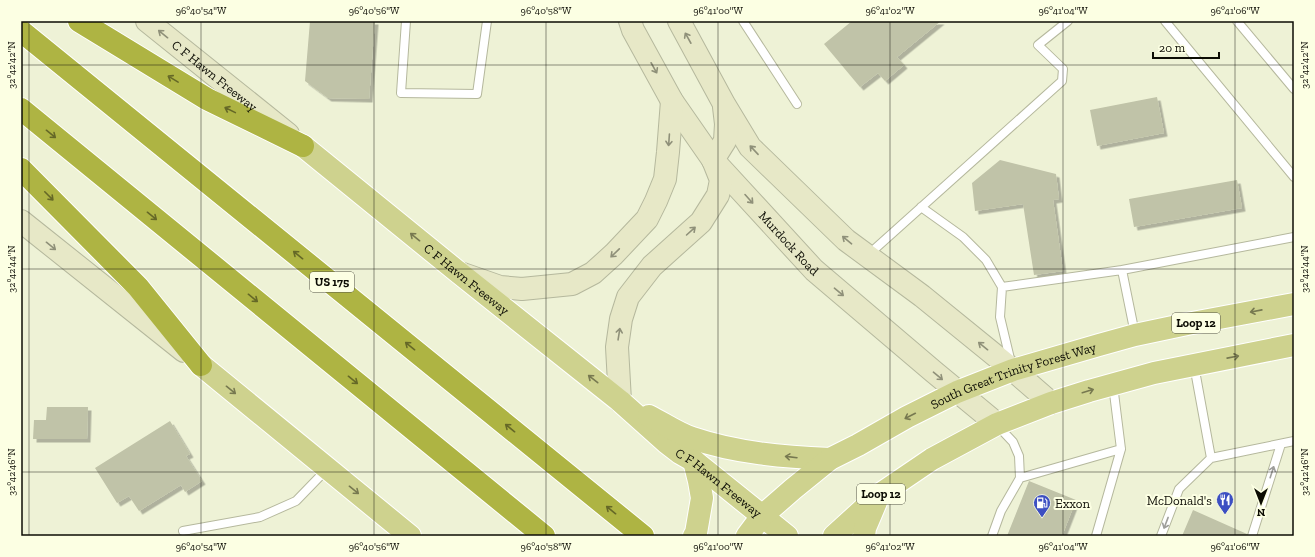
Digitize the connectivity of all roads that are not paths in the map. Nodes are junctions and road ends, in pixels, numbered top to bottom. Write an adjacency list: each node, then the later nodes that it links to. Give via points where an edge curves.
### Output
1 (78, 21): 17 (highway, one-way to 1, via 206,99)
2 (147, 21): 17 (main road, C F Hawn Freeway, one-way to 2)
3 (406, 21): 4 (lane, via 401,93 477,94)
4 (487, 21)
5 (630, 21): 13 (main road, Murdock Road, one-way to 13)
6 (679, 21): 14 (main road, one-way to 6)
7 (743, 21): 15 (lane)
8 (1068, 21): 21 (lane, via 1038,45 1063,69 1062,81)
9 (1165, 21): 20 (lane)
10 (1237, 21): 12 (lane)
11 (21, 31): 50 (highway, US 175, one-way to 11)
12 (1294, 89)
13 (672, 101): 18 (main road, Murdock Road); 26 (main road, one-way to 26, via 665,179 656,201 647,219 592,273 572,284 522,289 500,286)
14 (724, 104): 18 (main road, via 725,141); 24 (main road, one-way to 14, via 846,240 750,147)
15 (797, 104)
16 (21, 109): 52 (highway, one-way to 52)
17 (303, 146): 26 (main road, C F Hawn Freeway, one-way to 17)
18 (713, 160): 35 (main road, Murdock Road, one-way to 35, via 814,270); 36 (main road, one-way to 18, via 617,347 621,319 628,297 652,266 701,222 718,195 721,180)
19 (21, 169): 32 (highway, one-way to 32, via 138,286)
20 (1294, 177)
21 (921, 207): 24 (lane); 27 (lane, via 963,237 986,260)
22 (21, 221): 32 (main road, one-way to 32)
23 (1294, 238): 25 (lane)
24 (867, 255): 33 (main road, one-way to 24)
25 (1122, 270): 27 (lane); 29 (lane)
26 (458, 272): 36 (main road, C F Hawn Freeway, one-way to 26)
27 (1002, 287): 33 (lane, via 1000,317)
28 (1294, 304): 29 (main road, South Great Trinity Forest Way / Loop 12, one-way to 29)
29 (1135, 335): 33 (main road, South Great Trinity Forest Way / Loop 12)
30 (1294, 345): 31 (main road, Loop 12, one-way to 30)
31 (1194, 364): 34 (main road, Loop 12); 42 (lane)
32 (201, 365): 45 (main road, one-way to 45)
33 (1013, 370): 35 (main road, South Great Trinity Forest Way / Loop 12); 37 (main road)
34 (1113, 384): 37 (main road, Loop 12, one-way to 34); 41 (lane)
35 (957, 392): 38 (main road, Murdock Road); 43 (main road, South Great Trinity Forest Way / Loop 12, one-way to 43)
36 (620, 401): 43 (main road, one-way to 36, via 798,458 711,444 691,438); 44 (main road, C F Hawn Freeway, via 667,443)
37 (1051, 404): 38 (main road, Loop 12)
38 (997, 424): 46 (lane, via 1013,442 1019,456); 47 (main road, Loop 12, via 932,458)
39 (1294, 441): 40 (lane)
40 (1281, 444): 42 (lane); 61 (lane, one-way to 40)
41 (1121, 449): 46 (lane); 59 (lane)
42 (1211, 458): 60 (lane, one-way to 60, via 1179,489)
43 (830, 459): 48 (main road, South Great Trinity Forest Way / Loop 12)
44 (694, 461): 48 (main road, C F Hawn Freeway); 53 (main road, via 702,498)
45 (328, 468): 49 (lane, via 296,501 268,514); 51 (main road, one-way to 51)
46 (1020, 478): 58 (lane)
47 (879, 495): 56 (main road, Loop 12); 57 (main road)
48 (762, 516): 54 (main road, Loop 12); 55 (main road, C F Hawn Freeway)
49 (183, 531)
50 (642, 535)
51 (410, 536)
52 (544, 536)
53 (694, 536)
54 (748, 536)
55 (787, 536)
56 (834, 536)
57 (864, 536)
58 (992, 536)
59 (1096, 536)
60 (1161, 536)
61 (1252, 536)

